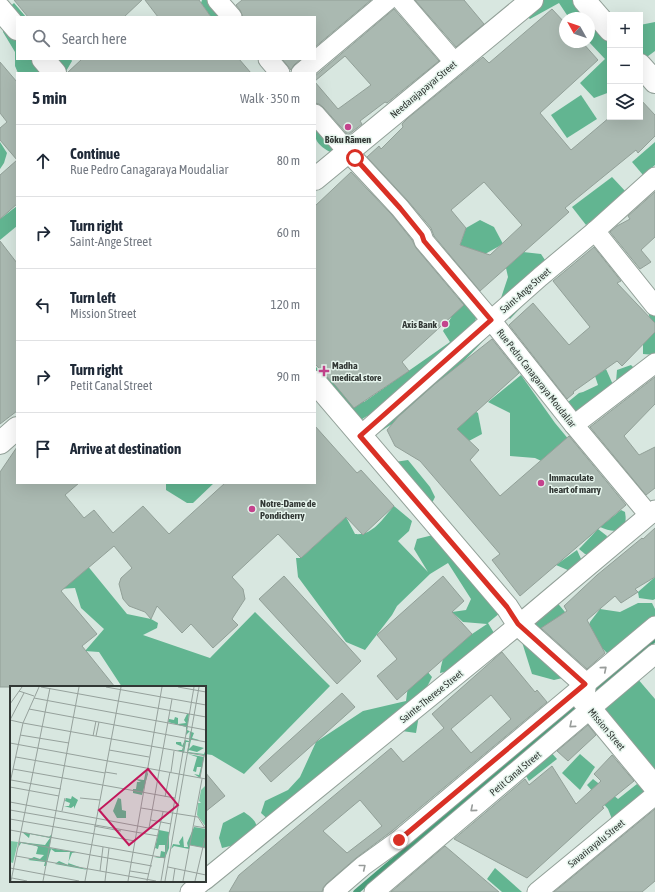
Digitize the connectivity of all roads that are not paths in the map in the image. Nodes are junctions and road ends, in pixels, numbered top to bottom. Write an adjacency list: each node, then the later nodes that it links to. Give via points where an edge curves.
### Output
1 (217, 0): 7 (street)
2 (388, 0): 16 (street)
3 (401, 0): 12 (street)
4 (532, 0): 12 (street, Needarajapayar Street)
5 (584, 0): 8 (street)
6 (0, 9): 9 (street)
7 (231, 16)
8 (607, 27)
9 (16, 28)
10 (44, 60): 14 (street)
11 (269, 60): 15 (street)
12 (455, 63): 19 (street, Needarajapayar Street)
13 (643, 68): 17 (street)
14 (54, 72)
15 (279, 72)
16 (302, 72)
17 (655, 82)
18 (316, 115): 19 (street, Rue Pedro Canagaraya Moudaliar)
19 (348, 152): 21 (street, Needarajapayar Street); 24 (street, Rue Pedro Canagaraya Moudaliar, via 400,208 424,241)
20 (655, 177): 22 (street, Saint-Ange Street)
21 (316, 178)
22 (595, 231): 23 (street); 24 (street, Saint-Ange Street)
23 (655, 306)
24 (491, 320): 27 (street, Rue Pedro Canagaraya Moudaliar); 29 (street, Saint-Ange Street)
25 (655, 363): 27 (street)
26 (316, 383): 29 (street)
27 (574, 425): 31 (street, Rue Pedro Canagaraya Moudaliar)
28 (16, 429): 30 (street)
29 (360, 436): 32 (street, via 507,607)
30 (0, 443)
31 (652, 513): 32 (street, Sainte-Therese Street)
32 (518, 624): 35 (street); 39 (street, Sainte-Therese Street)
33 (655, 626): 35 (street, one-way to 33)
34 (655, 654): 36 (street, Petit Canal Street)
35 (585, 684): 36 (street, Mission Street, via 583,700); 42 (street, one-way to 35)
36 (590, 710): 37 (street, Mission Street); 43 (street, Petit Canal Street, one-way to 43)
37 (655, 787)
38 (655, 795): 44 (street, Savarirayalu Street)
39 (206, 878)
40 (202, 882): 41 (street, Sainte-Therese Street)
41 (190, 892)
42 (333, 892)
43 (374, 892)
44 (537, 892)

